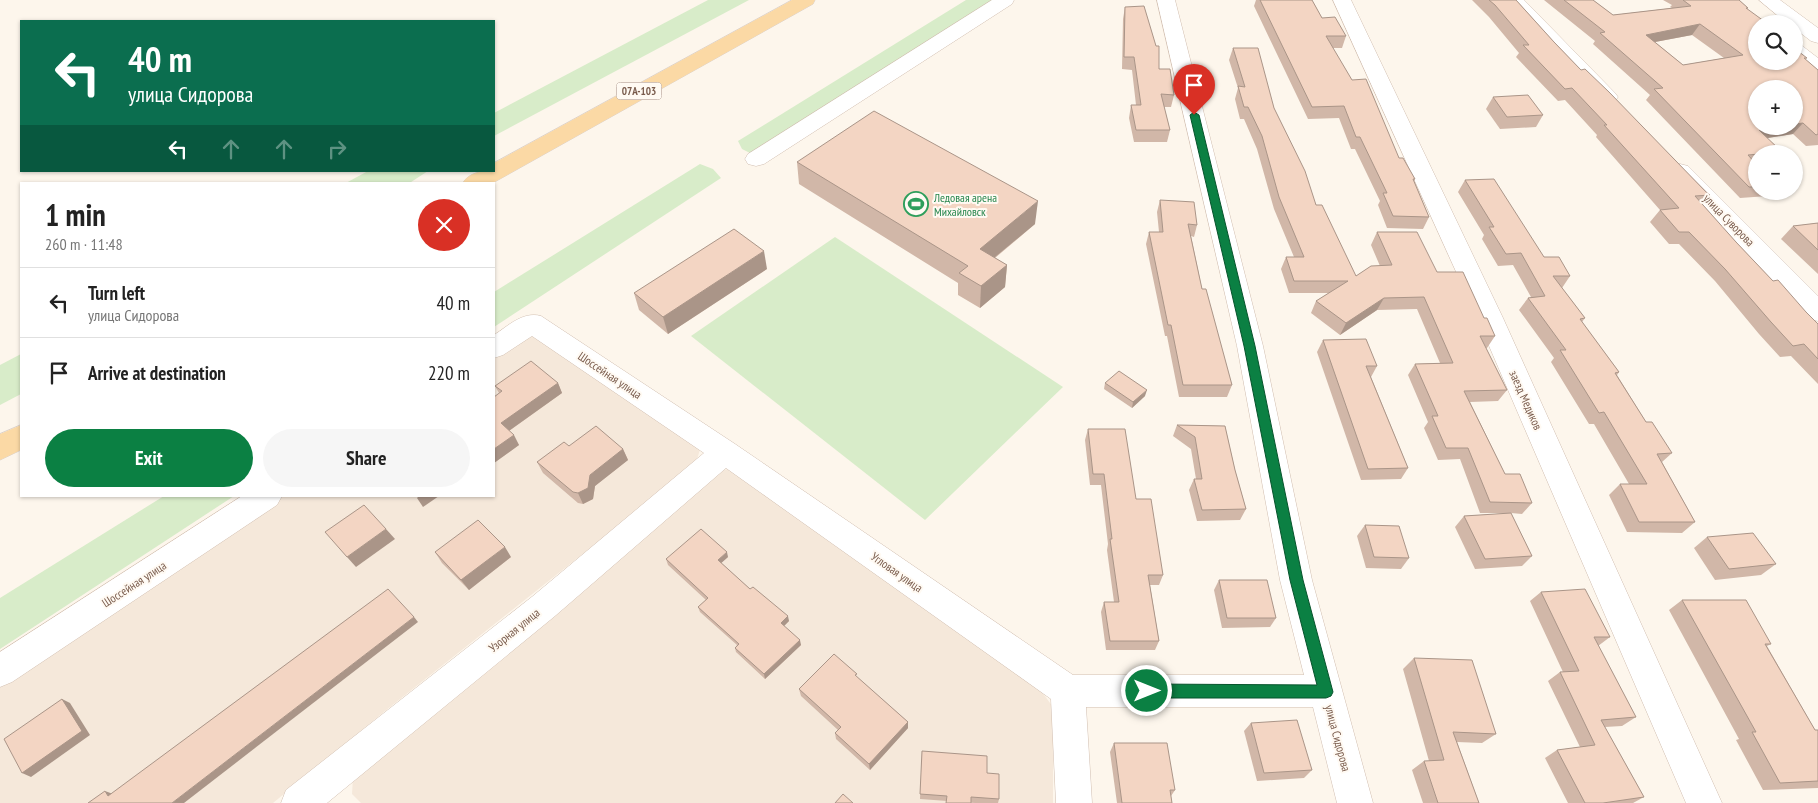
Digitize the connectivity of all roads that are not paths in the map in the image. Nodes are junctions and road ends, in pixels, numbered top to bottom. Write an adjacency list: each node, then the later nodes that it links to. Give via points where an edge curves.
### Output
1 (806, 0): 14 (main road, 07А-103)
2 (1005, 0): 12 (street)
3 (1166, 0): 24 (street, улица Сидорова, via 1250,346 1296,580)
4 (1342, 0): 28 (street, заезд Медиков, via 1490,318)
5 (1513, 0): 10 (street)
6 (1768, 0): 7 (street)
7 (1818, 37)
8 (1803, 56): 9 (street)
9 (1818, 68)
10 (1620, 109)
11 (1668, 158): 16 (street, улица Суворова)
12 (756, 159)
13 (495, 172): 15 (main road, 07А-103)
14 (495, 172)
15 (477, 182)
16 (1818, 312)
17 (495, 347): 20 (street, Шоссейная улица, via 532,323)
18 (20, 437): 19 (main road)
19 (0, 448)
20 (725, 452): 23 (street, Угловая улица); 25 (street, Узорная улица)
21 (266, 497): 22 (street, Шоссейная улица)
22 (0, 671)
23 (1068, 691): 24 (street); 26 (street)
24 (1326, 692): 27 (street, улица Сидорова)
25 (317, 797)
26 (1074, 803)
27 (1355, 803)
28 (1704, 803)

